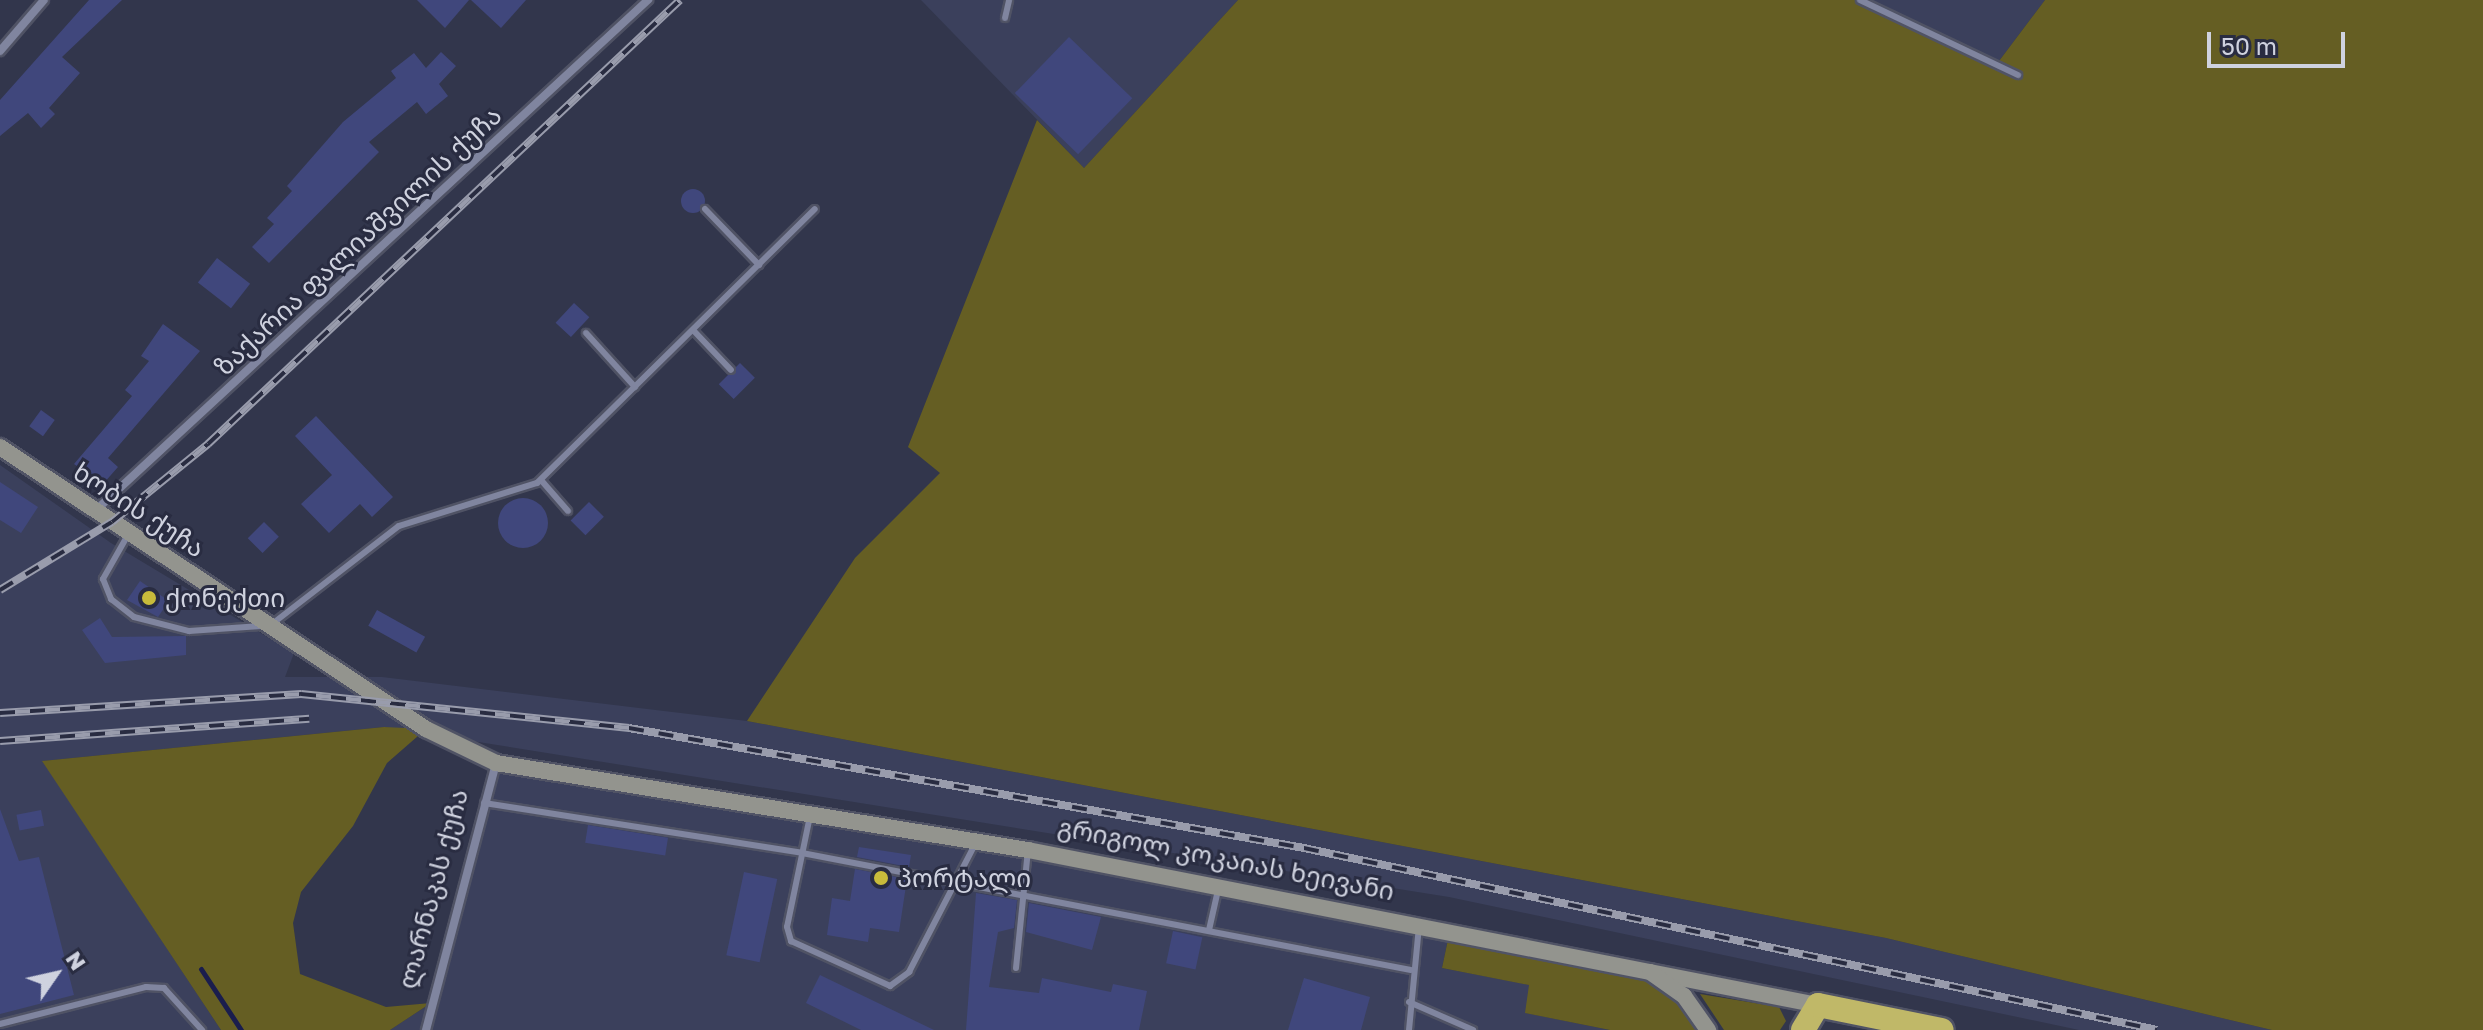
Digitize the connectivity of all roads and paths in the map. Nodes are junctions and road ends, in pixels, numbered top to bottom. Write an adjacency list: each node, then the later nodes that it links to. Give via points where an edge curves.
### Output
1 (44, 0): 6 (street)
2 (648, 0): 17 (street, ზაქარია ფალიაშვილის ქუჩა)
3 (1009, 0): 5 (lane)
4 (1860, 0): 7 (lane)
5 (1005, 18)
6 (0, 51)
7 (2018, 75)
8 (705, 209): 10 (lane)
9 (815, 209): 10 (lane)
10 (759, 265): 11 (lane)
11 (693, 330): 13 (lane); 14 (lane)
12 (586, 333): 14 (lane)
13 (731, 370)
14 (635, 387): 16 (lane)
15 (0, 447): 17 (main road, ხობის ქუჩა)
16 (541, 480): 18 (lane); 20 (lane, via 399,526)
17 (95, 511): 19 (main road, ხობის ქუჩა)
18 (568, 511)
19 (129, 533): 20 (main road, ხობის ქუჩა); 20 (lane, via 103,579 111,599 134,617 189,631)
20 (272, 624): 21 (main road, ხობის ქუჩა, via 426,729)
21 (496, 763): 22 (street, ლარნაკას ქუჩა); 23 (main road, გრიგოლ კოკაიას ხეივანი)
22 (484, 803): 26 (lane); 39 (street, ლარნაკას ქუჩა)
23 (811, 813): 24 (main road, გრიგოლ კოკაიას ხეივანი); 26 (lane)
24 (977, 841): 25 (main road, გრიგოლ კოკაიას ხეივანი); 27 (lane)
25 (1028, 850): 28 (main road, გრიგოლ კოკაიას ხეივანი); 29 (lane)
26 (802, 853): 27 (lane); 27 (lane, via 787,927 791,941 890,986 909,972)
27 (957, 882): 29 (lane)
28 (1219, 886): 30 (main road, გრიგოლ კოკაიას ხეივანი); 31 (lane)
29 (1022, 893): 31 (lane); 33 (lane)
30 (1420, 924): 32 (main road, გრიგოლ კოკაიას ხეივანი); 34 (lane)
31 (1209, 930): 34 (lane)
32 (1642, 966): 36 (main road, გრიგოლ კოკაიას ხეივანი); 42 (main road, via 1684,996)
33 (1016, 968)
34 (1411, 970): 35 (lane)
35 (1409, 1002): 40 (lane); 41 (lane)
36 (1818, 1005): 43 (highway); 44 (highway, გრიგოლ კოკაიას ხეივანი)
37 (0, 1024): 38 (lane, via 146,987 164,988)
38 (202, 1030)
39 (426, 1030)
40 (1409, 1030)
41 (1473, 1030)
42 (1708, 1030)
43 (1803, 1030)
44 (1942, 1030)

